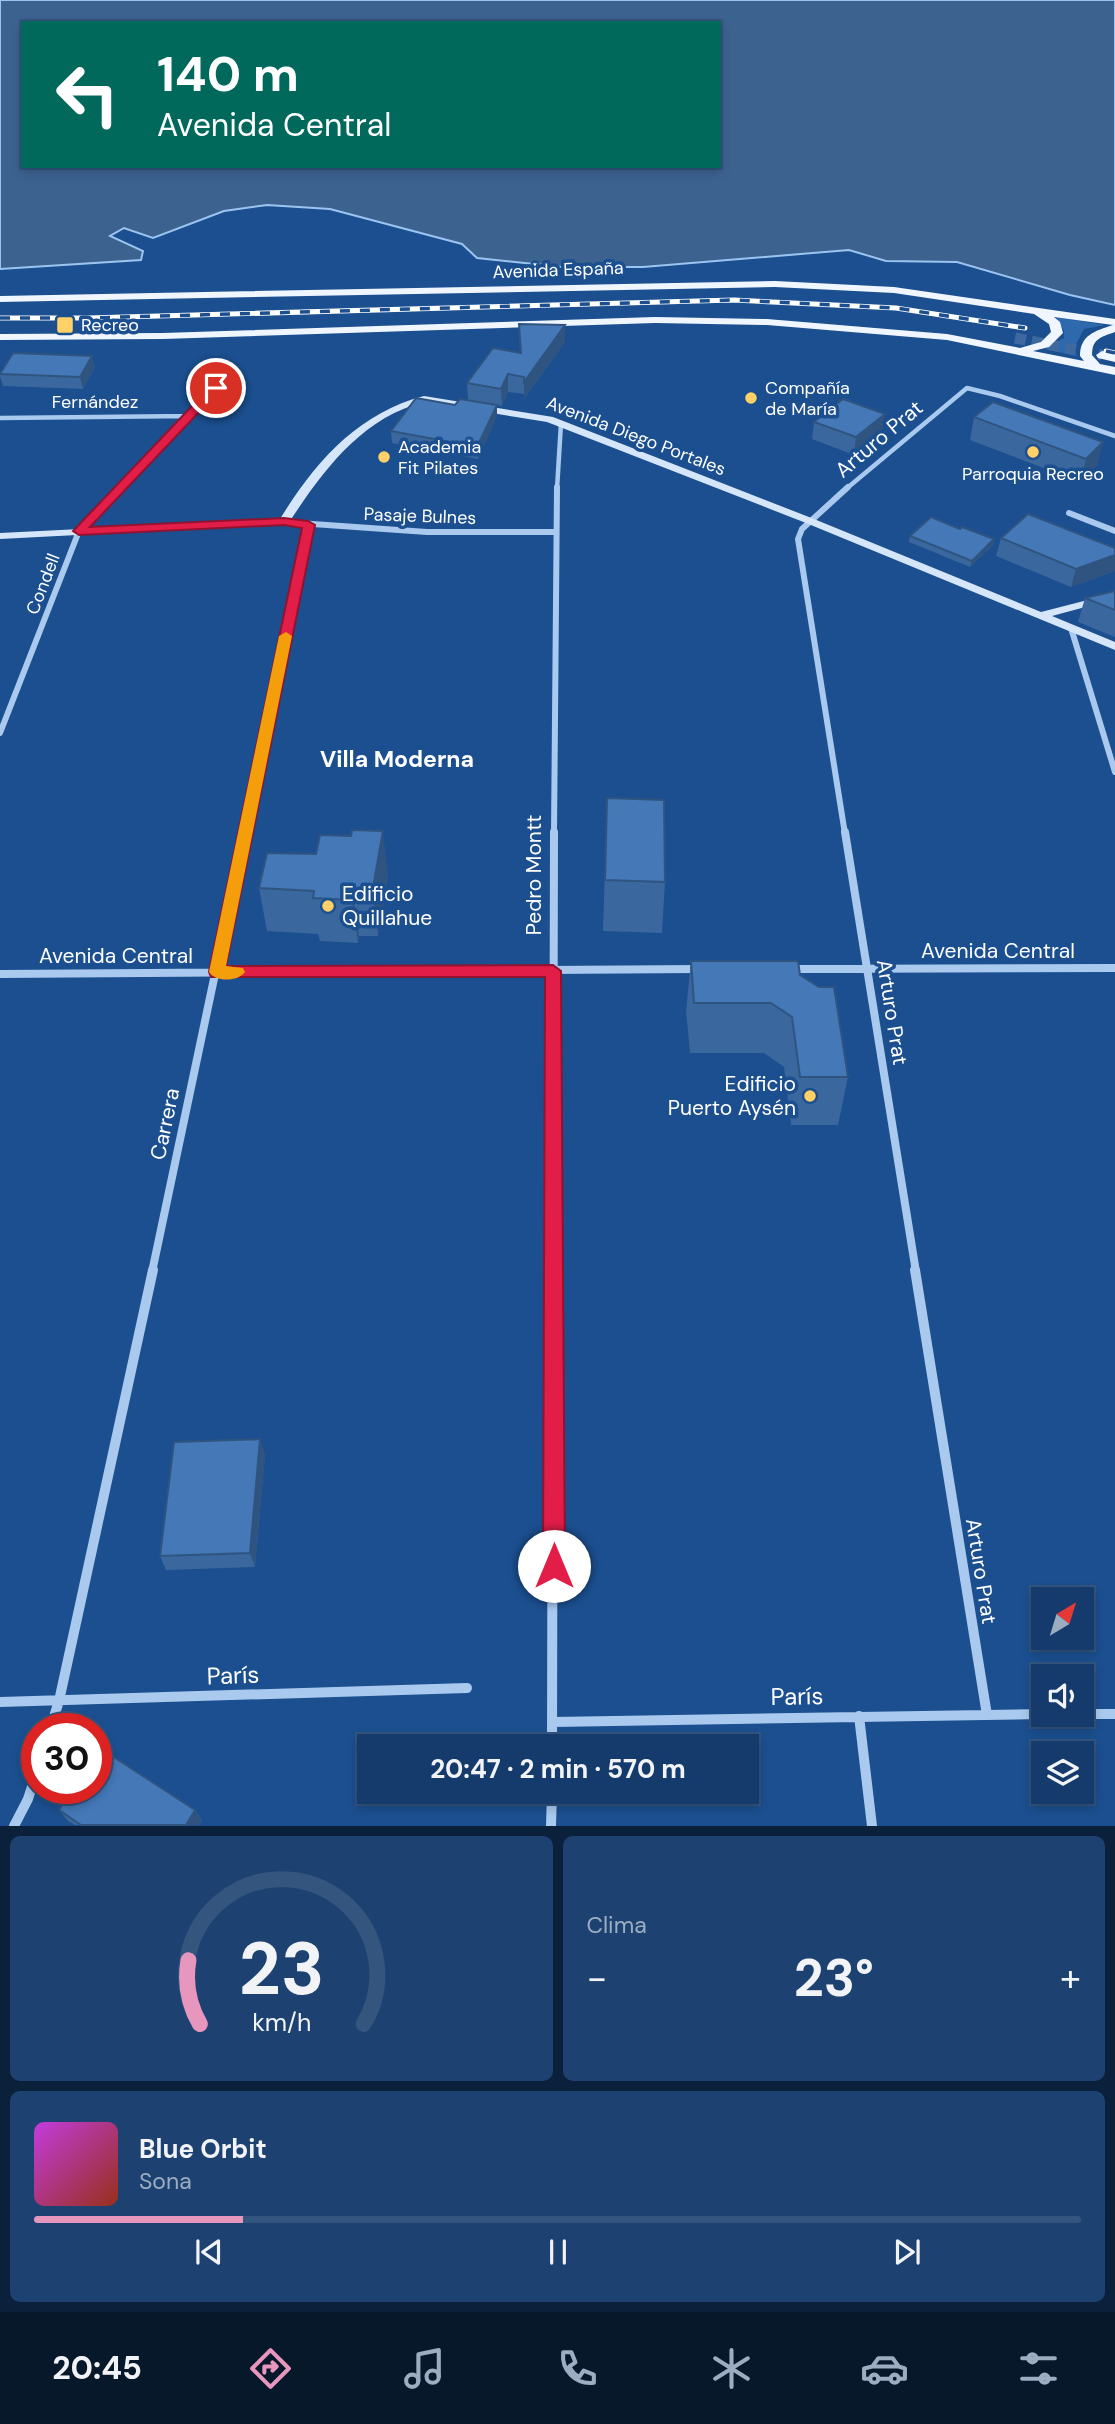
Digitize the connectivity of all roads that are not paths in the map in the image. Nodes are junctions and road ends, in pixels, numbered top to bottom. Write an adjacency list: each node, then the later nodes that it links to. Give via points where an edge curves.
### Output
1 (0, 299): 2 (main road, Avenida España, via 775,284 894,290)
2 (1032, 309): 6 (main road, Avenida España); 9 (main road, via 1049,317 1058,333 1045,345)
3 (834, 314): 4 (main road, via 675,313)
4 (655, 320): 8 (main road); 9 (main road, via 821,324)
5 (910, 321): 9 (main road)
6 (1115, 322)
7 (1115, 328): 11 (main road, via 1094,335 1086,345 1086,356)
8 (0, 337)
9 (1017, 344): 11 (main road)
10 (1115, 358): 11 (main road)
11 (1099, 361): 12 (main road)
12 (1115, 371)
13 (230, 373): 14 (street, Condell)
14 (190, 416): 15 (street, Fernández); 22 (street, Condell)
15 (0, 418)
16 (561, 423): 19 (street, Avenida Diego Portales); 20 (street, Avenida Diego Portales, via 529,414 412,400 363,429 327,461); 23 (street, Pedro Montt)
17 (1115, 436): 19 (street, Arturo Prat, via 967,388)
18 (1069, 513): 24 (street)
19 (810, 521): 27 (street, Avenida Diego Portales); 35 (street, Arturo Prat, via 798,540)
20 (284, 522): 21 (street, Pasaje Bulnes); 22 (street)
21 (308, 525): 23 (street, Pasaje Bulnes, via 427,532); 37 (street, Carrera)
22 (79, 531): 25 (street); 30 (street, Condell)
23 (555, 531): 36 (street, Pedro Montt)
24 (1115, 531)
25 (0, 536)
26 (1115, 596): 27 (street)
27 (1041, 616): 28 (street, Avenida Diego Portales)
28 (1072, 628): 29 (street, Avenida Diego Portales); 31 (street)
29 (1115, 646)
30 (0, 733)
31 (1115, 772)
32 (1115, 968): 35 (street, Avenida Central)
33 (714, 969): 36 (street, Avenida Central)
34 (788, 969): 35 (street, Avenida Central)
35 (867, 969): 43 (street, Arturo Prat)
36 (553, 971): 37 (street, Avenida Central); 48 (street, Pedro Montt)
37 (217, 972): 38 (street, Avenida Central); 41 (street, Carrera)
38 (0, 974)
39 (467, 1688): 41 (street, París)
40 (0, 1702): 41 (street, París)
41 (59, 1702): 42 (street, Carrera)
42 (55, 1713)
43 (987, 1714): 44 (street, París); 47 (street, París)
44 (1031, 1714)
45 (1094, 1714): 46 (street)
46 (1115, 1714)
47 (859, 1716): 48 (street, París); 54 (street)
48 (553, 1721): 49 (street, Pedro Montt)
49 (552, 1734)
50 (25, 1804): 52 (street)
51 (552, 1804): 53 (street)
52 (14, 1825)
53 (551, 1825)
54 (872, 1825)

